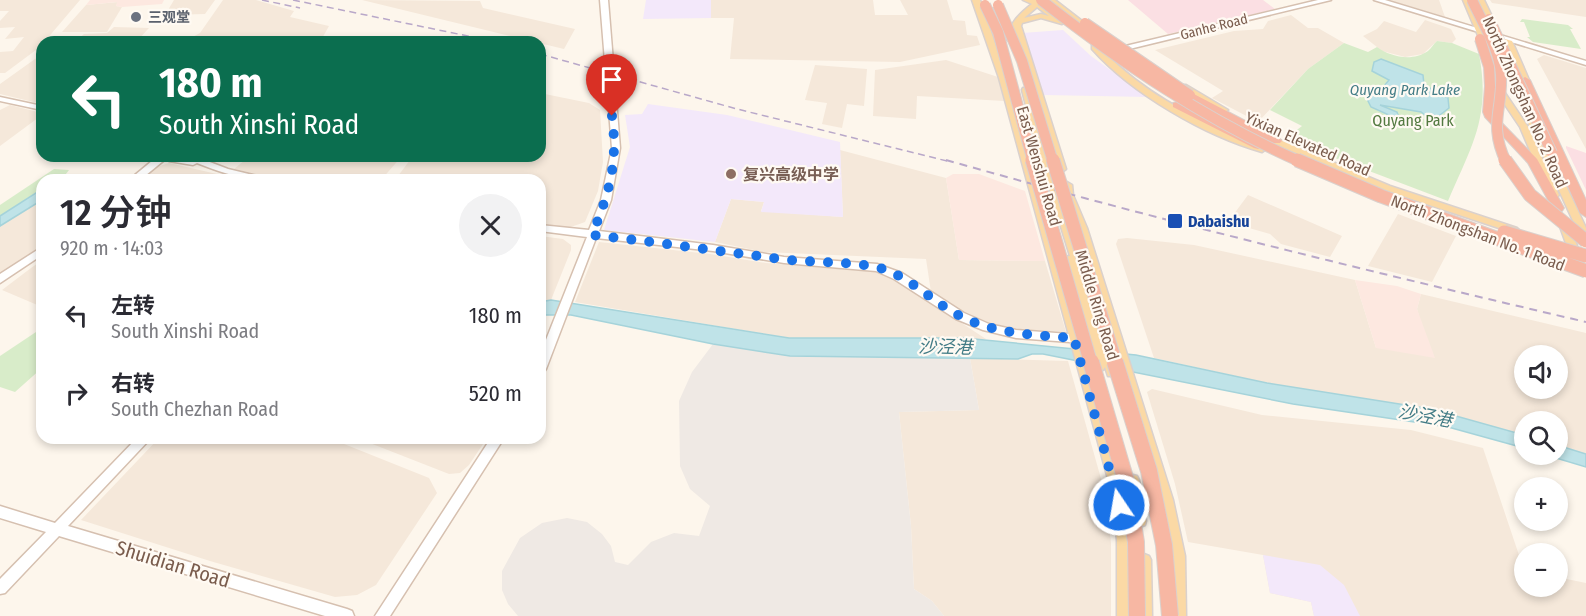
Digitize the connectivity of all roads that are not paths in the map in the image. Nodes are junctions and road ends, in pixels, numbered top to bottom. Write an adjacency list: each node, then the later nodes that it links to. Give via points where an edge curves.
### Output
1 (604, 0): 41 (street, via 616,147 606,200)
2 (975, 0): 20 (highway); 47 (main road, East Wenshui Road, via 1003,78)
3 (982, 0): 20 (highway, Middle Ring Road, bridge, via 998,32); 45 (main road, East Wenshui Road, via 1008,59 1049,204)
4 (995, 0): 22 (highway, Middle Ring Road, bridge)
5 (1004, 0): 22 (highway, bridge)
6 (1027, 0): 12 (main road)
7 (1050, 0): 14 (highway); 19 (main road)
8 (1327, 0): 19 (street, Ganhe Road)
9 (1378, 0): 16 (street)
10 (1466, 0): 16 (main road, North Zhongshan No. 2 Road); 36 (highway, bridge, via 1487,58 1490,117 1533,161)
11 (1472, 0): 40 (highway, bridge, via 1500,68 1496,134 1504,157 1537,200)
12 (1039, 1): 14 (main road); 15 (main road); 30 (highway, bridge, via 1108,60 1177,105); 43 (highway, Yixian Elevated Road, bridge, via 1132,70 1235,131 1313,167)
13 (1480, 3): 17 (main road, North Zhongshan No. 2 Road); 35 (highway, bridge, via 1563,176); 40 (highway, bridge, via 1508,70 1503,119 1511,158 1530,185)
14 (1062, 15): 15 (main road); 21 (main road); 30 (highway, bridge, via 1086,24); 43 (highway, Yixian Elevated Road, bridge, via 1177,94 1281,148)
15 (1017, 22): 27 (main road, East Wenshui Road); 29 (main road, East Wenshui Road, via 1011,39)
16 (1482, 33): 17 (street); 36 (main road, North Zhongshan No. 2 Road, via 1494,64 1497,87 1532,141)
17 (1497, 38): 18 (street); 23 (main road, North Zhongshan No. 2 Road)
18 (1508, 41): 24 (street); 25 (main road, North Zhongshan No. 2 Road)
19 (1120, 49): 21 (street, Ganhe Road); 30 (main road, via 1173,89)
20 (1002, 52): 65 (highway, Middle Ring Road, bridge, via 1126,481 1136,542)
21 (1103, 55): 30 (main road, via 1169,104 1248,145)
22 (1022, 62): 68 (highway, Middle Ring Road, bridge, via 1149,471 1164,545)
23 (1509, 63): 25 (main road); 35 (main road, North Zhongshan No. 2 Road)
24 (1586, 63)
25 (1525, 80): 37 (highway)
26 (0, 99): 28 (street)
27 (1041, 102): 29 (main road); 46 (main road, East Wenshui Road, via 1070,201)
28 (36, 107)
29 (1032, 114): 45 (main road, East Wenshui Road)
30 (1270, 147): 38 (main road, North Zhongshan No. 1 Road); 43 (main road, via 1387,188)
31 (156, 162): 33 (street)
32 (203, 162): 34 (street)
33 (142, 174)
34 (238, 174)
35 (1567, 196): 40 (main road, North Zhongshan No. 2 Road)
36 (1558, 208): 43 (main road, North Zhongshan No. 2 Road)
37 (1586, 213)
38 (1439, 219): 43 (main road, North Zhongshan No. 1 Road); 43 (main road)
39 (546, 229): 41 (street)
40 (1585, 234)
41 (592, 235): 48 (street, via 877,268 898,276 946,309 980,325); 51 (street)
42 (36, 254): 44 (street)
43 (1583, 267)
44 (0, 279)
45 (1081, 287): 46 (main road); 47 (main road); 49 (main road, East Wenshui Road)
46 (1107, 304): 50 (main road, East Wenshui Road)
47 (1064, 305): 48 (main road, East Wenshui Road)
48 (1075, 343): 49 (street); 55 (main road, East Wenshui Road)
49 (1095, 343): 50 (street); 52 (main road, East Wenshui Road); 52 (main road, East Wenshui Road, via 1106,353)
50 (1120, 345): 59 (main road, East Wenshui Road)
51 (546, 354)
52 (1105, 367): 56 (main road, East Wenshui Road); 60 (main road, East Wenshui Road)
53 (139, 444): 58 (street)
54 (494, 444): 63 (street)
55 (1119, 505): 60 (main road); 64 (main road, East Wenshui Road, via 1124,540)
56 (1152, 508): 59 (main road); 67 (main road, East Wenshui Road, via 1160,560)
57 (0, 512): 58 (street, Shuidian Road)
58 (57, 530): 61 (street); 62 (street, Shuidian Road)
59 (1174, 535): 69 (main road, East Wenshui Road)
60 (1143, 536): 66 (main road, East Wenshui Road)
61 (0, 588)
62 (346, 616)
63 (382, 616)
64 (1124, 616)
65 (1137, 616)
66 (1145, 616)
67 (1162, 616)
68 (1170, 616)
69 (1179, 616)

